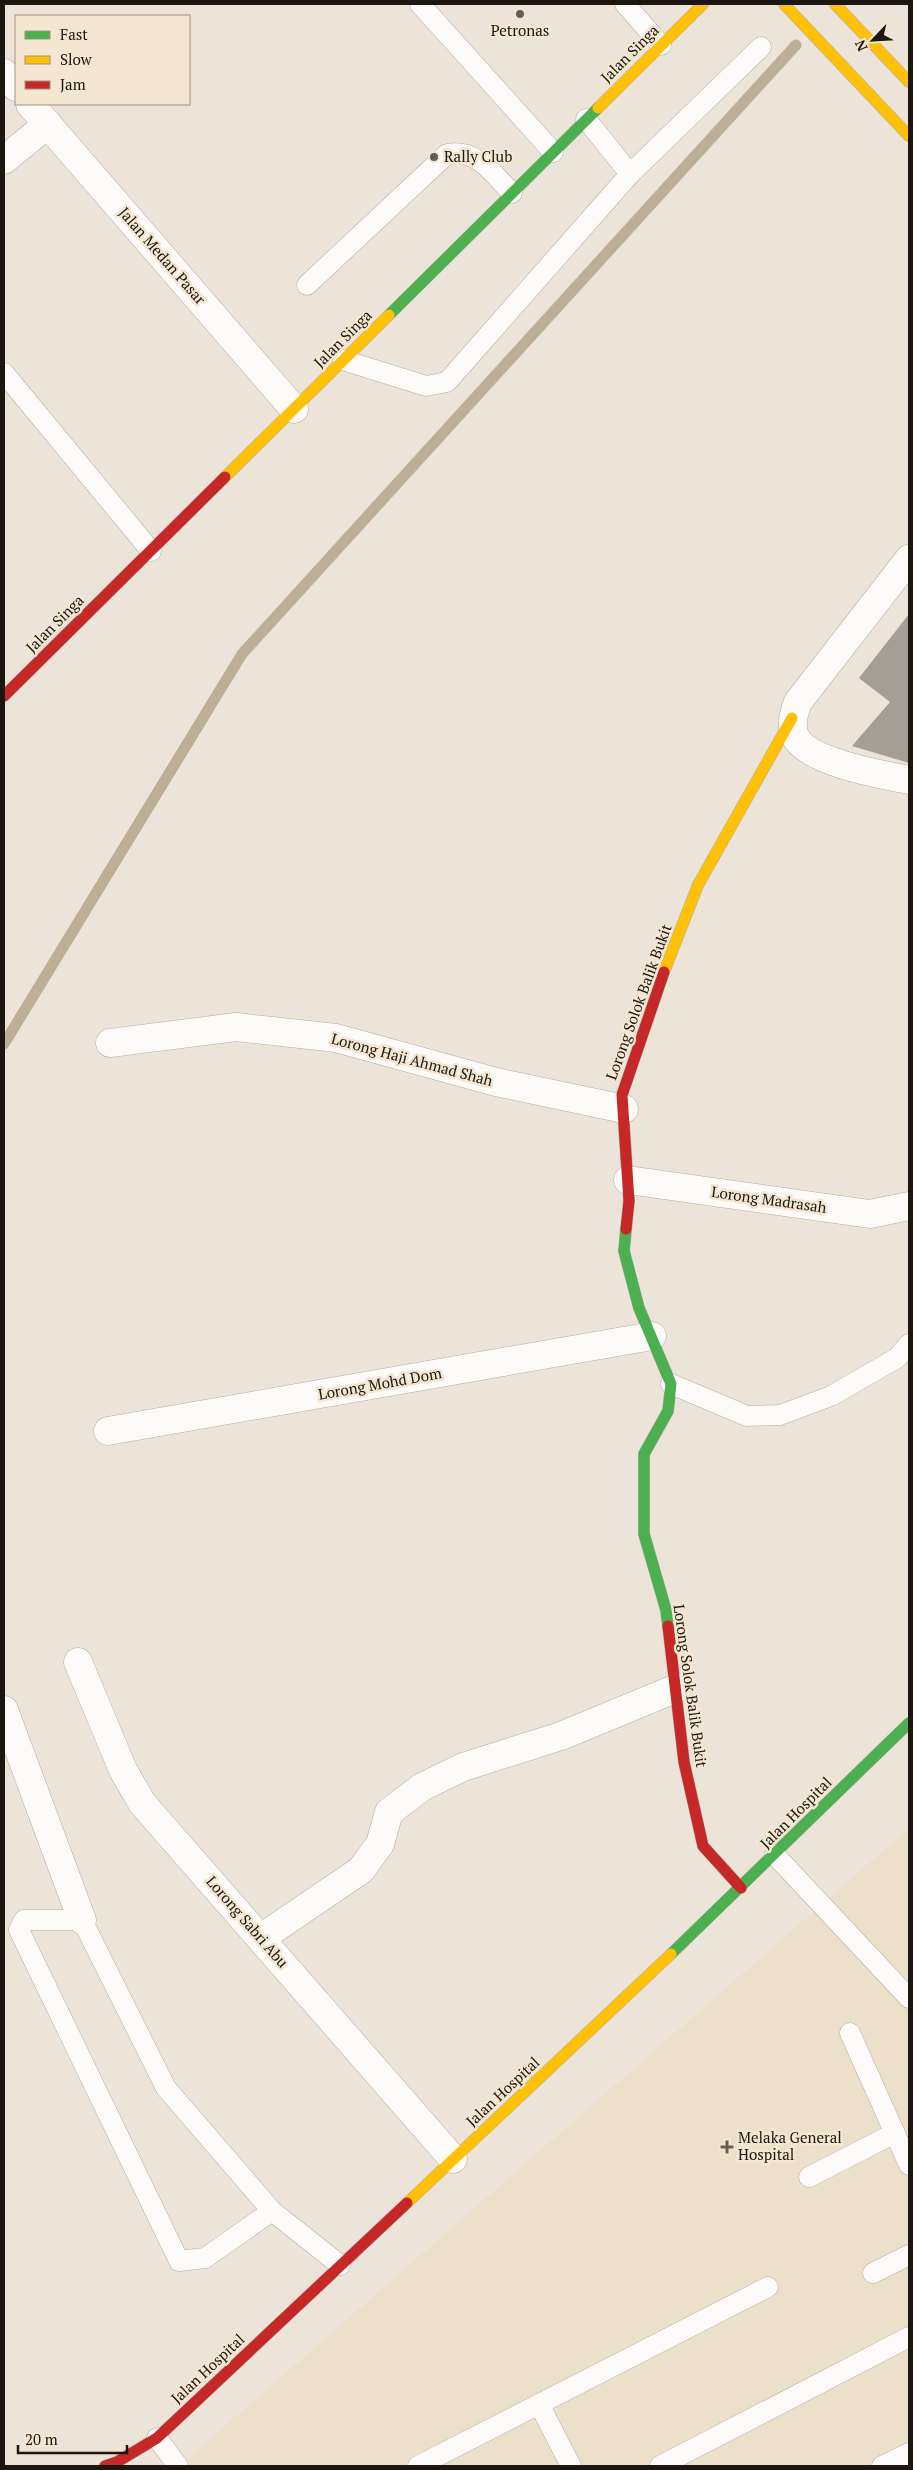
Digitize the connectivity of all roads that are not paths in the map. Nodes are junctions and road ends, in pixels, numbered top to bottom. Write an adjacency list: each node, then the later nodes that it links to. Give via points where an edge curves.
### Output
1 (420, 4): 15 (lane)
2 (625, 4): 6 (lane)
3 (703, 4): 6 (street, Jalan Singa)
4 (784, 4): 14 (street)
5 (835, 4): 9 (street)
6 (661, 45): 12 (street, Jalan Singa)
7 (760, 47): 17 (lane)
8 (4, 73): 10 (street)
9 (909, 82)
10 (15, 87)
11 (31, 105): 13 (street, Jalan Medan Pasar)
12 (586, 119): 15 (street, Jalan Singa); 17 (lane)
13 (48, 124): 16 (street); 22 (street, Jalan Medan Pasar)
14 (909, 136)
15 (553, 152): 18 (street, Jalan Singa)
16 (4, 160)
17 (630, 174): 20 (lane, via 447,382 426,386)
18 (512, 193): 19 (lane, via 478,158 461,152 447,154); 20 (street, Jalan Singa)
19 (307, 285)
20 (344, 360): 22 (street, Jalan Singa)
21 (4, 373): 23 (lane)
22 (294, 409): 23 (street, Jalan Singa)
23 (150, 551): 25 (street, Jalan Singa)
24 (909, 559): 26 (street, via 798,702)
25 (4, 696)
26 (792, 718): 27 (street, via 795,736 808,751 859,771); 29 (street, Lorong Solok Balik Bukit, via 698,885 654,997 622,1095)
27 (909, 780)
28 (110, 1043): 29 (street, Lorong Haji Ahmad Shah, via 236,1027 336,1038 496,1082)
29 (624, 1109): 30 (street, Lorong Solok Balik Bukit)
30 (628, 1180): 31 (street, Lorong Madrasah, via 870,1214); 32 (street, Lorong Solok Balik Bukit, via 624,1251 639,1308)
31 (909, 1206)
32 (652, 1336): 34 (street, Lorong Solok Balik Bukit); 35 (street, Lorong Mohd Dom)
33 (909, 1344): 34 (lane, via 897,1358 831,1396 780,1415 747,1416)
34 (671, 1384): 37 (street, Lorong Solok Balik Bukit, via 668,1411 644,1454 644,1534 666,1610)
35 (108, 1431)
36 (78, 1662): 43 (street, Lorong Sabri Abu, via 123,1770 142,1804)
37 (677, 1688): 41 (street, Lorong Solok Balik Bukit, via 684,1762 703,1846); 43 (street, via 561,1736 464,1766 422,1787 389,1812 380,1844 361,1870)
38 (4, 1710): 42 (street)
39 (909, 1723): 40 (street, Jalan Hospital)
40 (776, 1855): 41 (street, Jalan Hospital); 44 (lane)
41 (741, 1888): 47 (street, Jalan Hospital)
42 (82, 1920): 50 (lane, via 166,2088); 50 (lane, via 24,1920 19,1930 180,2261 205,2258)
43 (261, 1938): 47 (street, Lorong Sabri Abu)
44 (909, 1998)
45 (850, 2033): 46 (lane)
46 (895, 2132): 48 (lane); 49 (lane)
47 (453, 2159): 52 (street, Jalan Hospital)
48 (909, 2165)
49 (809, 2177)
50 (272, 2211): 52 (lane)
51 (909, 2256): 53 (lane)
52 (340, 2265): 57 (street, Jalan Hospital)
53 (873, 2274)
54 (768, 2287): 56 (lane)
55 (909, 2337): 63 (lane)
56 (539, 2404): 61 (lane); 62 (lane)
57 (157, 2438): 59 (street, Jalan Hospital); 60 (lane)
58 (909, 2454): 64 (lane)
59 (105, 2466)
60 (178, 2466)
61 (418, 2466)
62 (571, 2466)
63 (660, 2466)
64 (882, 2466)

